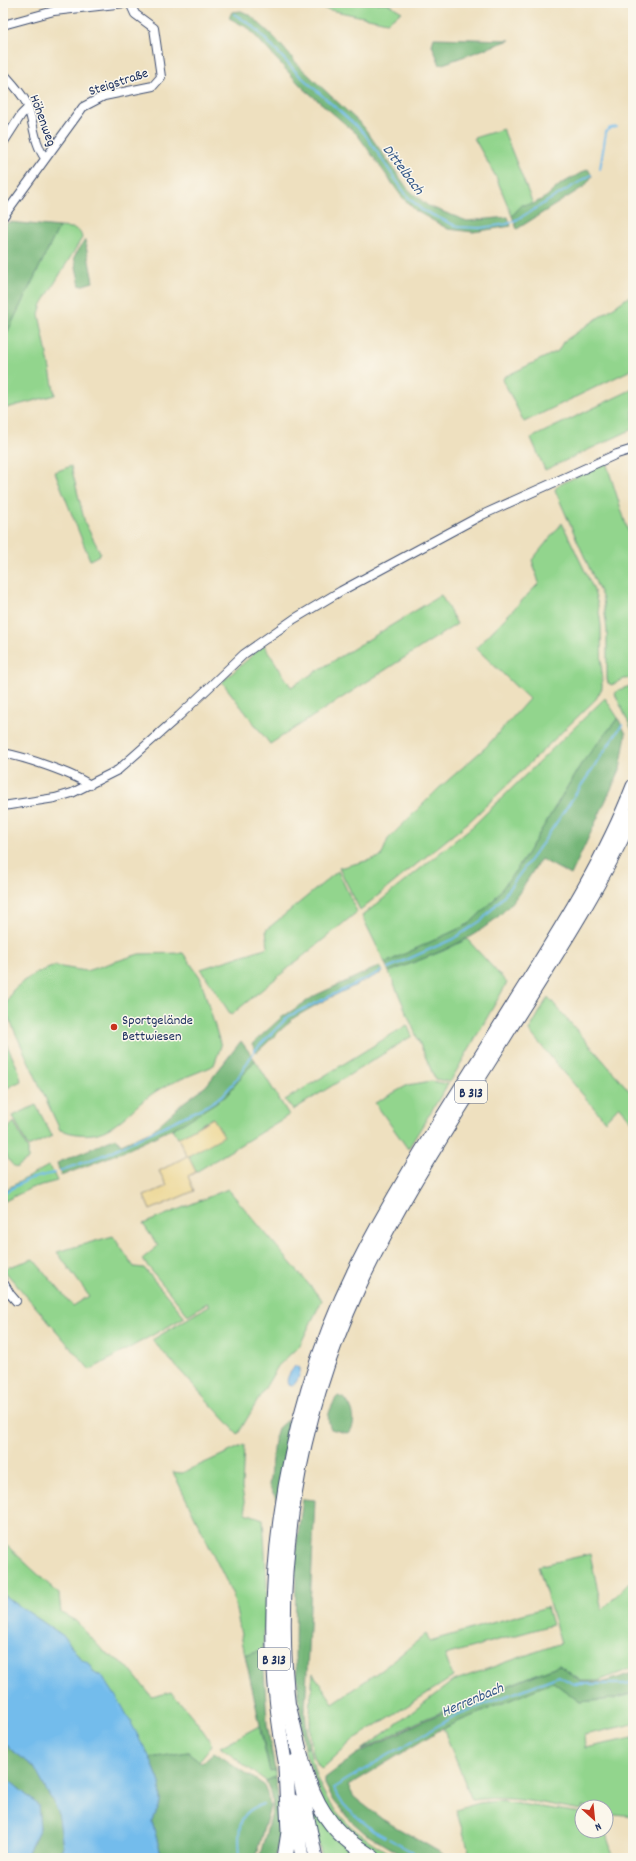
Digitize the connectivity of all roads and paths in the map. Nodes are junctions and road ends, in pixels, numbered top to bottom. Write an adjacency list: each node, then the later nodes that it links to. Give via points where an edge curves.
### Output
1 (125, 3): 3 (street)
2 (130, 3): 8 (street, Steigstraße, via 135,14 154,28 161,77 153,86 104,96 83,107)
3 (67, 6): 4 (street)
4 (3, 25)
5 (3, 72): 6 (street, Höhenweg, via 22,95)
6 (28, 108): 7 (street); 8 (street, Höhenweg, via 38,145)
7 (3, 143)
8 (45, 158): 9 (street, Höhenweg)
9 (3, 217)
10 (633, 449): 12 (street, via 482,516 301,615 244,654 118,770)
11 (3, 753): 12 (street, via 36,762)
12 (90, 785): 14 (street, via 59,797)
13 (633, 786): 19 (highway, B 313, via 611,838 579,896 377,1228 326,1337 300,1417 284,1496 277,1549 274,1602 276,1689)
14 (4, 804)
15 (633, 816): 18 (highway, B 313, via 585,908 438,1145 387,1233 351,1304 324,1375 298,1477 288,1544 285,1621)
16 (3, 1282): 17 (street)
17 (16, 1301)
18 (289, 1709): 22 (highway, B 313, via 301,1791); 23 (highway, via 306,1775 320,1808 341,1834)
19 (286, 1767): 20 (highway, via 289,1832); 21 (highway, B 313)
20 (285, 1858)
21 (302, 1858)
22 (316, 1858)
23 (373, 1858)

